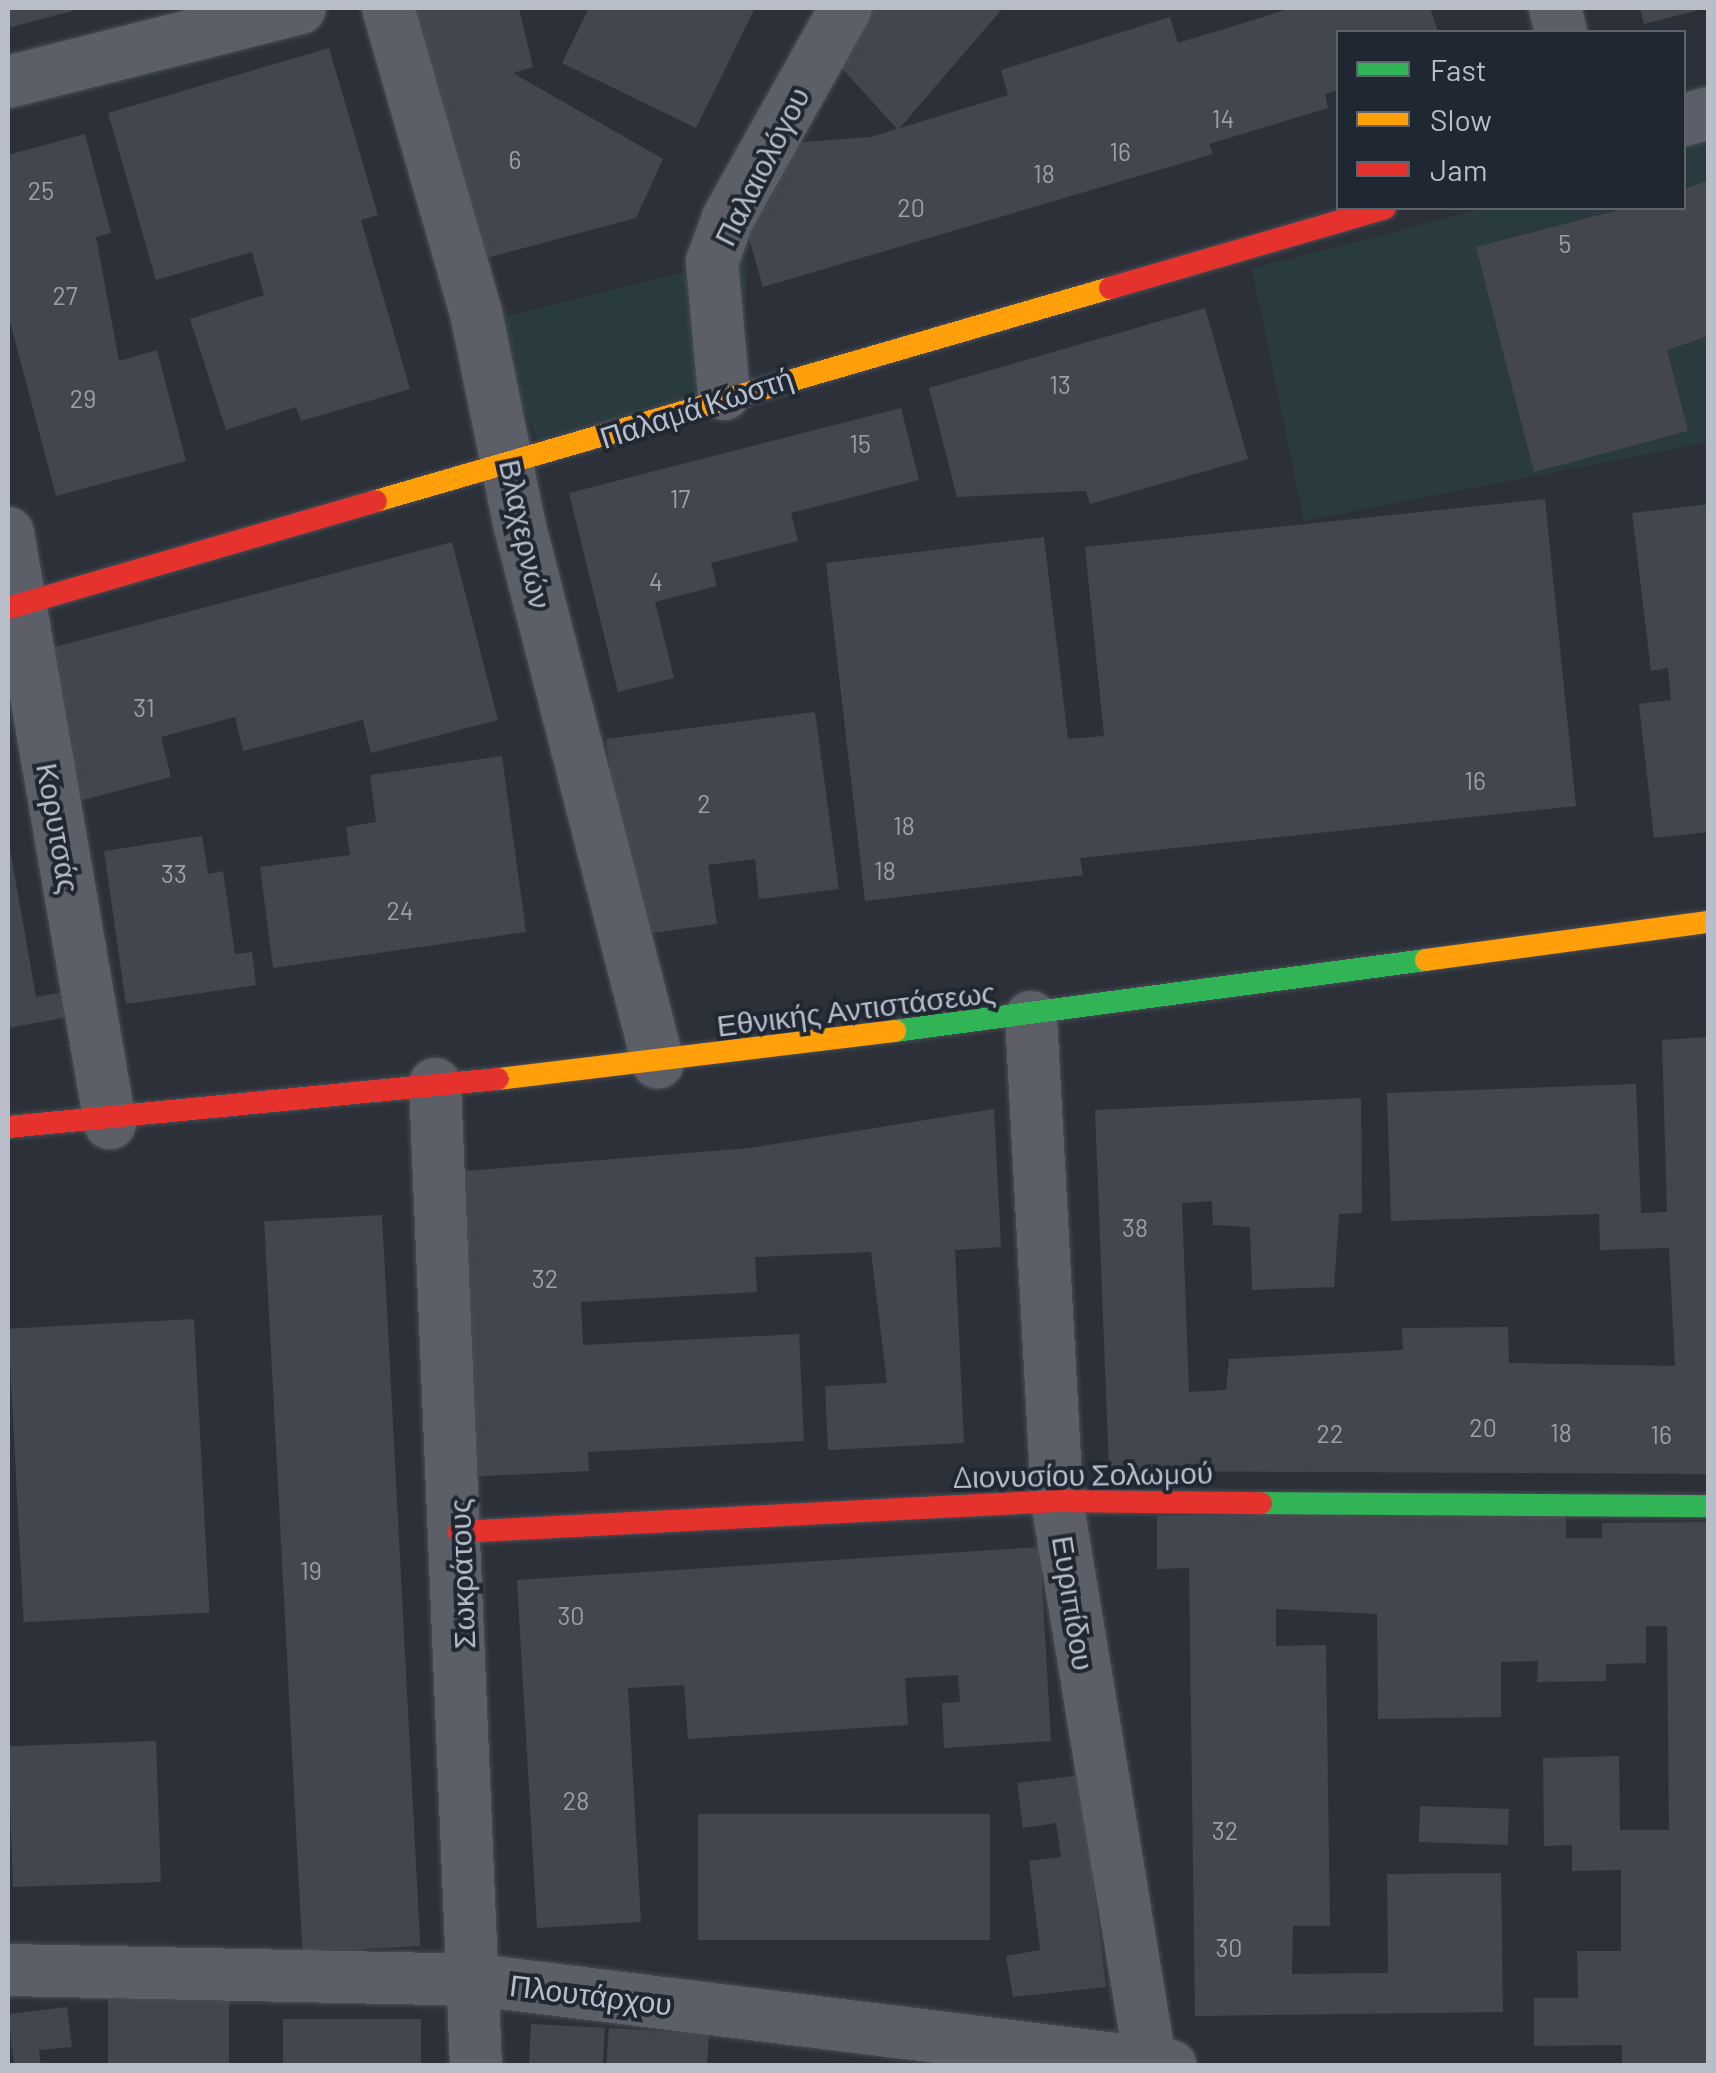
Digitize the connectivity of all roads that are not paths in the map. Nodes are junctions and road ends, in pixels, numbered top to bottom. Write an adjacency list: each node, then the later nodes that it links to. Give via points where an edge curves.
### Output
1 (300, 8): 4 (street)
2 (388, 8): 7 (street, Βλαχερνών)
3 (846, 8): 6 (street, Παλαιολόγου, via 712,262)
4 (8, 82)
5 (1378, 210): 6 (street, Παλαμά Κωστή)
6 (724, 394): 7 (street, Παλαμά Κωστή)
7 (512, 468): 9 (street, Παλαμά Κωστή); 12 (street, Βλαχερνών)
8 (8, 533): 9 (street, Κορυτσάς)
9 (14, 606): 14 (street, Κορυτσάς)
10 (1708, 922): 11 (street, Εθνικής Αντιστάσεως)
11 (1031, 1017): 12 (street, Εθνικής Αντιστάσεως); 16 (street, Ευριπίδου)
12 (658, 1063): 13 (street, Εθνικής Αντιστάσεως)
13 (435, 1084): 14 (street, Εθνικής Αντιστάσεως); 18 (street, Σωκράτους)
14 (110, 1123): 15 (street, Εθνικής Αντιστάσεως)
15 (8, 1127)
16 (1057, 1501): 17 (street, Διονυσίου Σολωμού); 18 (street, Διονυσίου Σολωμού); 21 (street, Ευριπίδου)
17 (1708, 1506)
18 (459, 1532): 20 (street, Σωκράτους)
19 (8, 1970): 20 (street, Πλουτάρχου)
20 (477, 1980): 21 (street, Πλουτάρχου); 22 (street, Σωκράτους)
21 (1158, 2065)
22 (476, 2066)

